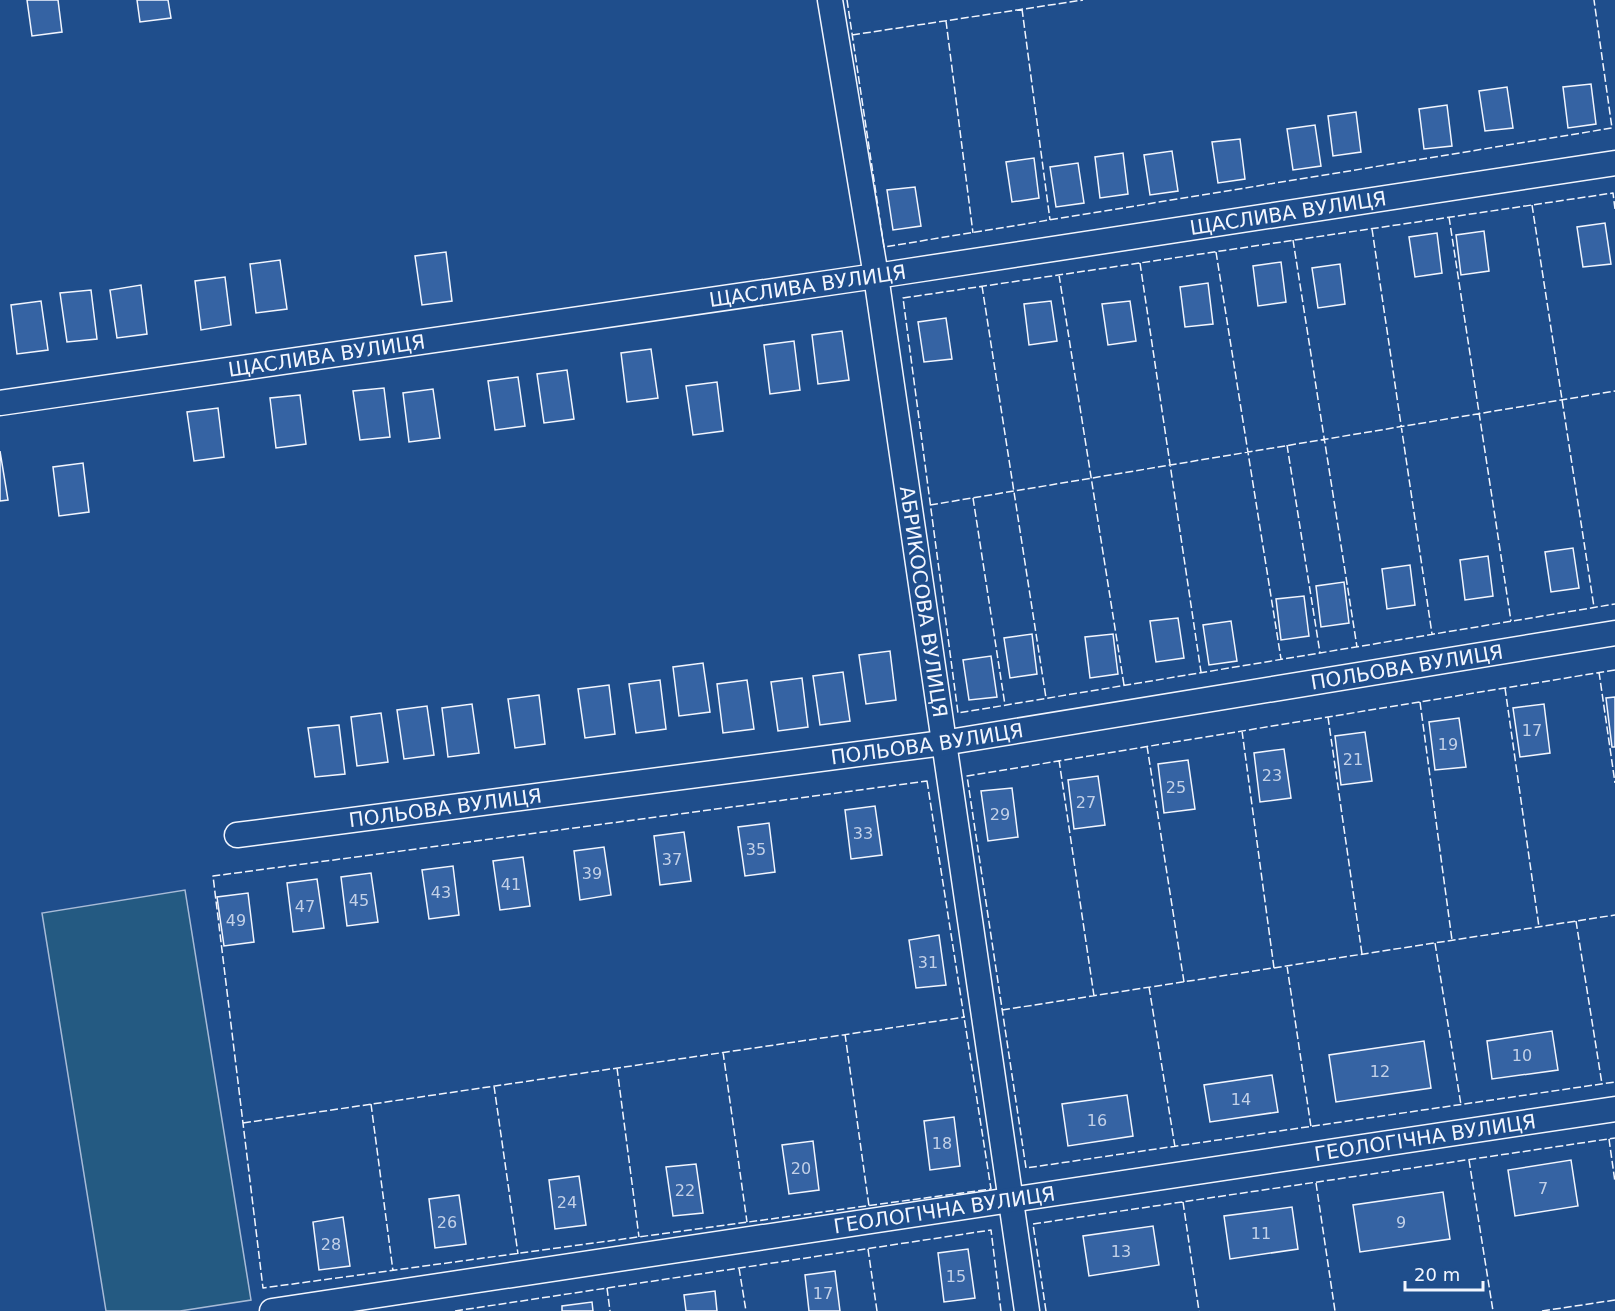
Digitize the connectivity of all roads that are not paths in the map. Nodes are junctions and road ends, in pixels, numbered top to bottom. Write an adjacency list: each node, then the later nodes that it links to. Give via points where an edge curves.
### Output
1 (830, 0): 3 (street, АБРИКОСОВА ВУЛИЦЯ)
2 (1615, 163): 3 (street, ЩАСЛИВА ВУЛИЦЯ)
3 (876, 276): 4 (street, ЩАСЛИВА ВУЛИЦЯ); 6 (street, АБРИКОСОВА ВУЛИЦЯ)
4 (0, 403)
5 (1615, 633): 6 (street, ПОЛЬОВА ВУЛИЦЯ)
6 (943, 743): 7 (street, ПОЛЬОВА ВУЛИЦЯ); 9 (street, АБРИКОСОВА ВУЛИЦЯ)
7 (237, 835)
8 (1615, 1109): 9 (street, ГЕОЛОГІЧНА ВУЛИЦЯ)
9 (1012, 1201): 10 (street, ГЕОЛОГІЧНА ВУЛИЦЯ); 11 (street, АБРИКОСОВА ВУЛИЦЯ)
10 (272, 1311)
11 (1027, 1311)

